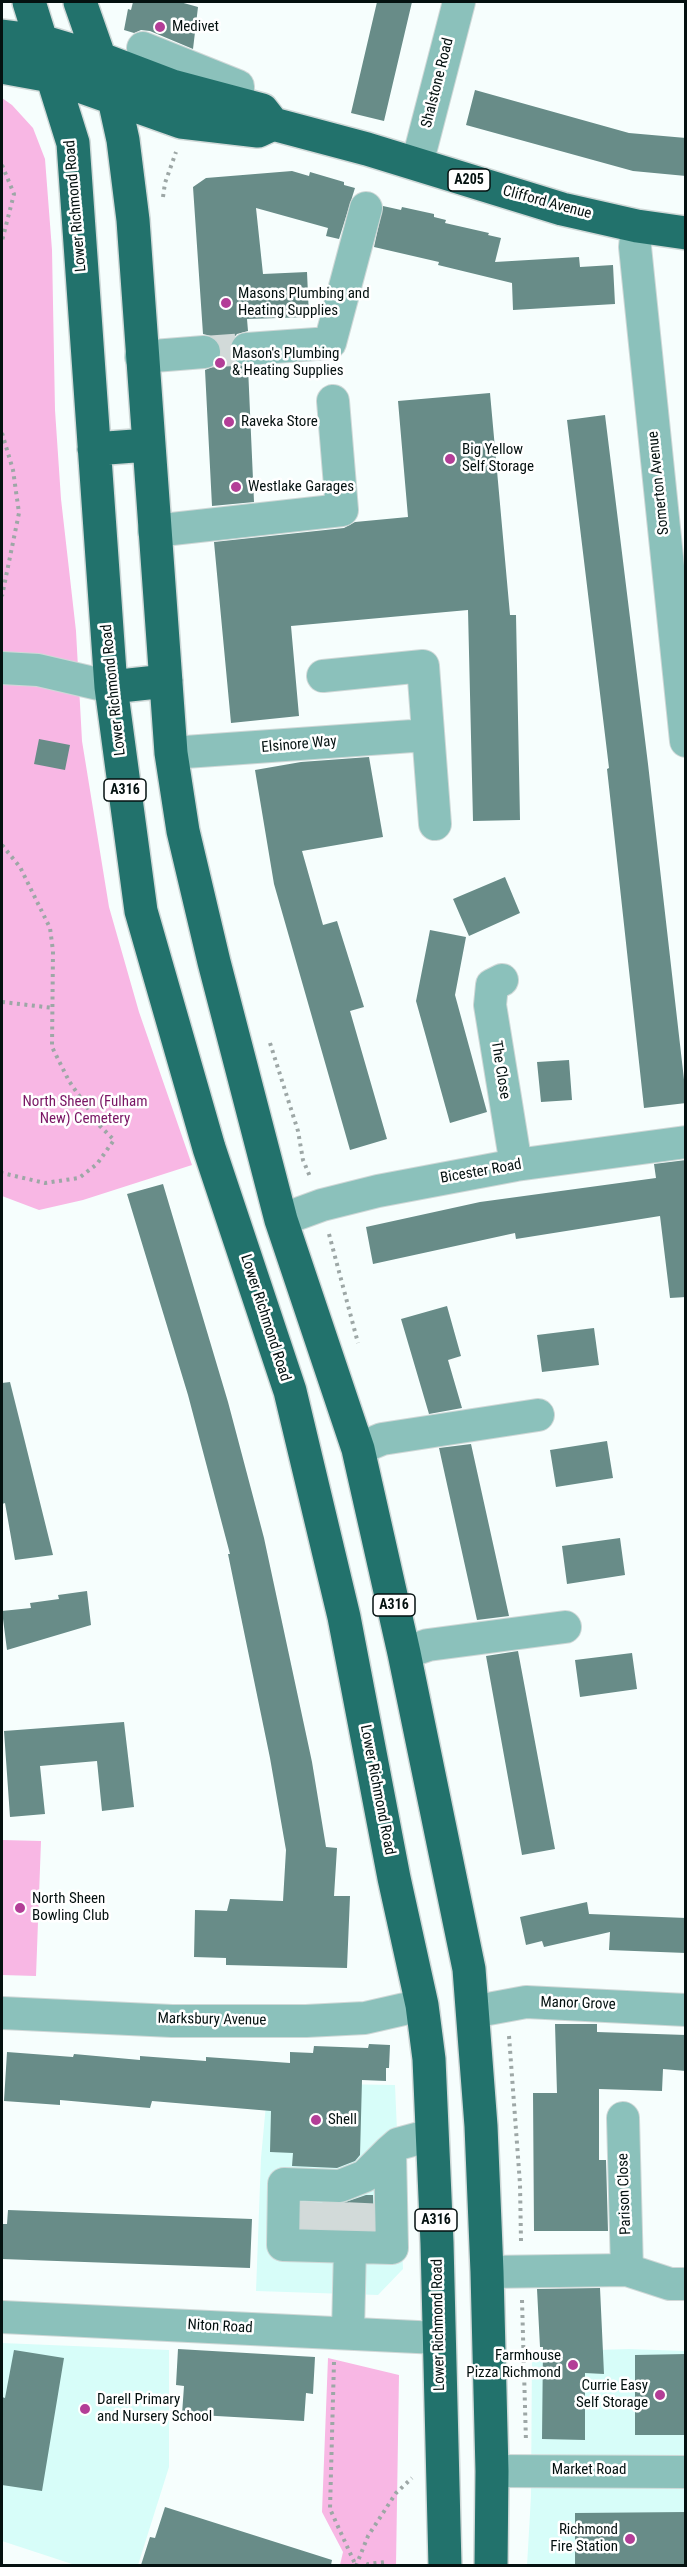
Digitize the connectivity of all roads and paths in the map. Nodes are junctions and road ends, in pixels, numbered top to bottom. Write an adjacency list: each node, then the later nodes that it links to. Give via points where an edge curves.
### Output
1 (29, 2): 5 (highway, A316)
2 (80, 2): 7 (highway, A316)
3 (459, 2): 13 (street, Shalstone Road)
4 (2, 36): 5 (highway, Clifford Avenue)
5 (41, 40): 7 (highway, Clifford Avenue); 9 (highway, A316)
6 (143, 48): 11 (street, via 234,84 239,89)
7 (101, 59): 10 (highway, A316); 11 (highway, Clifford Avenue / A205)
8 (2, 67): 9 (highway, Clifford Avenue)
9 (51, 76): 10 (highway, Clifford Avenue); 26 (highway, Lower Richmond Road / A316, via 73,147)
10 (114, 99): 11 (highway, Clifford Avenue / A205, via 182,122); 22 (highway, A316, via 132,210)
11 (237, 116): 13 (highway, Clifford Avenue / A205, via 258,131 273,124)
12 (177, 148): 15 (path)
13 (417, 164): 17 (highway, Clifford Avenue / A205, via 562,208)
14 (2, 165): 19 (path, via 14,194)
15 (163, 197)
16 (366, 207): 20 (street, via 330,343)
17 (637, 226): 18 (highway, Clifford Avenue / A205); 34 (street, Somerton Avenue, via 635,247)
18 (686, 233)
19 (2, 241)
20 (247, 349)
21 (204, 352): 22 (street)
22 (141, 357): 25 (highway, A316)
23 (333, 401): 27 (street, via 342,510)
24 (2, 433): 28 (path, via 13,470 19,513)
25 (148, 445): 26 (highway); 27 (highway, A316)
26 (94, 449): 32 (highway, Lower Richmond Road / A316)
27 (154, 531): 31 (highway, A316)
28 (2, 596)
29 (2, 668): 32 (street, via 38,670)
30 (323, 676): 33 (street, via 423,666)
31 (166, 681): 32 (highway); 35 (highway, A316)
32 (111, 687): 49 (highway, Lower Richmond Road / A316, via 141,911 209,1148 290,1391 344,1617)
33 (427, 735): 35 (street, Elsinore Way); 36 (street)
34 (686, 741)
35 (171, 753): 44 (highway, A316, via 183,831)
36 (435, 824)
37 (2, 844): 40 (path, via 20,867 50,928)
38 (502, 980): 42 (street, The Close, via 492,985 490,1005)
39 (2, 1002): 40 (path)
40 (55, 1008): 43 (path, via 52,1047 69,1081 114,1140 97,1164 79,1178 45,1183)
41 (686, 1142): 42 (street, Bicester Road)
42 (516, 1166): 44 (street, Bicester Road, via 378,1191)
43 (2, 1173)
44 (281, 1220): 46 (highway, A316)
45 (538, 1415): 46 (street, via 382,1439)
46 (358, 1449): 48 (highway, A316)
47 (565, 1627): 48 (street, via 428,1645)
48 (404, 1653): 51 (highway, A316, via 470,1969)
49 (422, 2005): 52 (street, Marksbury Avenue, via 365,2018 306,2021 172,2021); 54 (highway, Lower Richmond Road / A316, via 429,2059)
50 (686, 2010): 51 (street, Manor Grove, via 526,2002)
51 (472, 2012): 58 (highway, A316)
52 (2, 2013)
53 (624, 2118): 57 (street, Parison Close)
54 (431, 2135): 55 (street, via 398,2144); 62 (highway, Lower Richmond Road / A316)
55 (390, 2151): 56 (street, via 392,2248); 56 (street, via 339,2188 285,2184 283,2245)
56 (339, 2241): 61 (street)
57 (627, 2270): 58 (street); 59 (street, via 670,2284)
58 (487, 2272): 63 (highway, A316)
59 (686, 2284)
60 (2, 2317): 61 (street, Niton Road)
61 (341, 2332): 62 (street, Niton Road); 66 (path, via 330,2509)
62 (438, 2338): 69 (highway, Lower Richmond Road / A316)
63 (492, 2470): 64 (street, Market Road); 70 (highway, A316)
64 (686, 2472)
65 (413, 2477): 66 (path, via 396,2493 368,2536)
66 (356, 2565)
67 (368, 2565): 68 (path)
68 (385, 2565)
69 (445, 2565)
70 (490, 2565)

